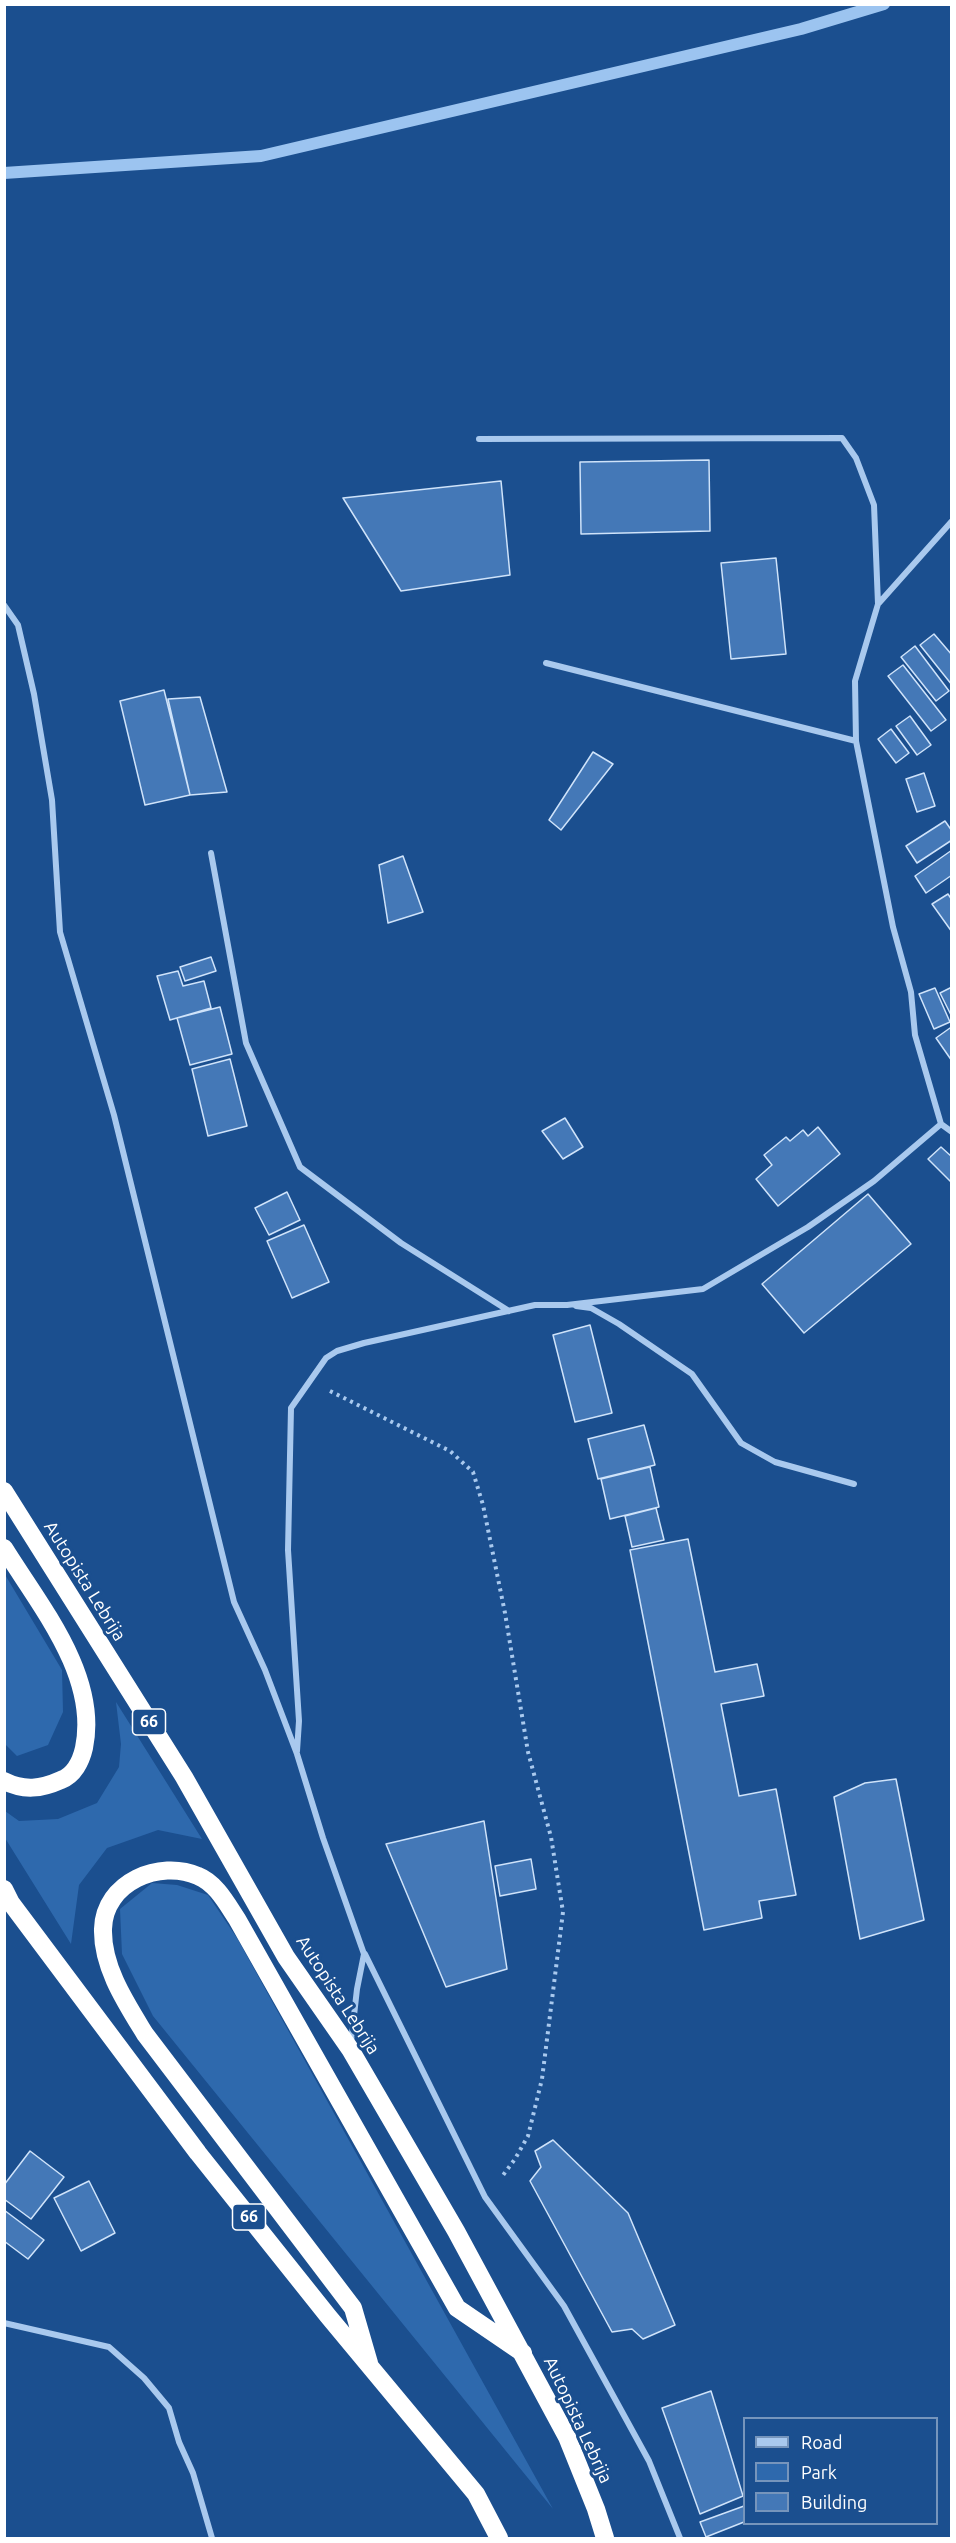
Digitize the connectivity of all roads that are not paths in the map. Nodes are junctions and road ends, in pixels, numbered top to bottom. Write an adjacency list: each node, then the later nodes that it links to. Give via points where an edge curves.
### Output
1 (479, 439): 3 (street, via 842,438 856,458 874,505)
2 (951, 521): 3 (street)
3 (878, 604): 6 (street, via 855,681)
4 (4, 605): 15 (street, via 18,625 34,694 52,801 60,932 114,1115 234,1602)
5 (546, 663): 6 (street)
6 (856, 741): 8 (street, via 910,992 915,1035)
7 (211, 853): 11 (street, via 246,1043 300,1167 401,1243)
8 (941, 1124): 9 (street); 10 (street, via 874,1181 808,1227 703,1289)
9 (951, 1132)
10 (567, 1305): 11 (street, via 535,1305); 12 (street, via 591,1308 692,1374 741,1443 775,1462)
11 (508, 1311): 15 (street, via 337,1351 326,1358 291,1408 288,1550 299,1721)
12 (854, 1484)
13 (4, 1491): 19 (highway, Autopista Lebrija / 66, via 184,1777 286,1957)
14 (4, 1548): 16 (highway, via 77,1670 86,1726 82,1758 64,1779 36,1789)
15 (297, 1754): 18 (street)
16 (4, 1781)
17 (7, 1901): 22 (highway, 66, via 198,2154)
18 (364, 1954): 19 (street); 26 (street, via 485,2197 564,2306 649,2461)
19 (350, 2049): 21 (highway, Autopista Lebrija / 66)
20 (4, 2323): 23 (street, via 109,2347 144,2378 169,2408)
21 (523, 2353): 22 (highway, via 457,2308 218,1890 200,1876 178,1869 142,1875 114,1897 106,1909 103,1928 105,1950 125,2002 145,2034 353,2308); 25 (highway, Autopista Lebrija / 66, via 567,2437)
22 (369, 2363): 24 (highway, 66, via 476,2494)
23 (212, 2538)
24 (499, 2538)
25 (605, 2538)
26 (680, 2538)

